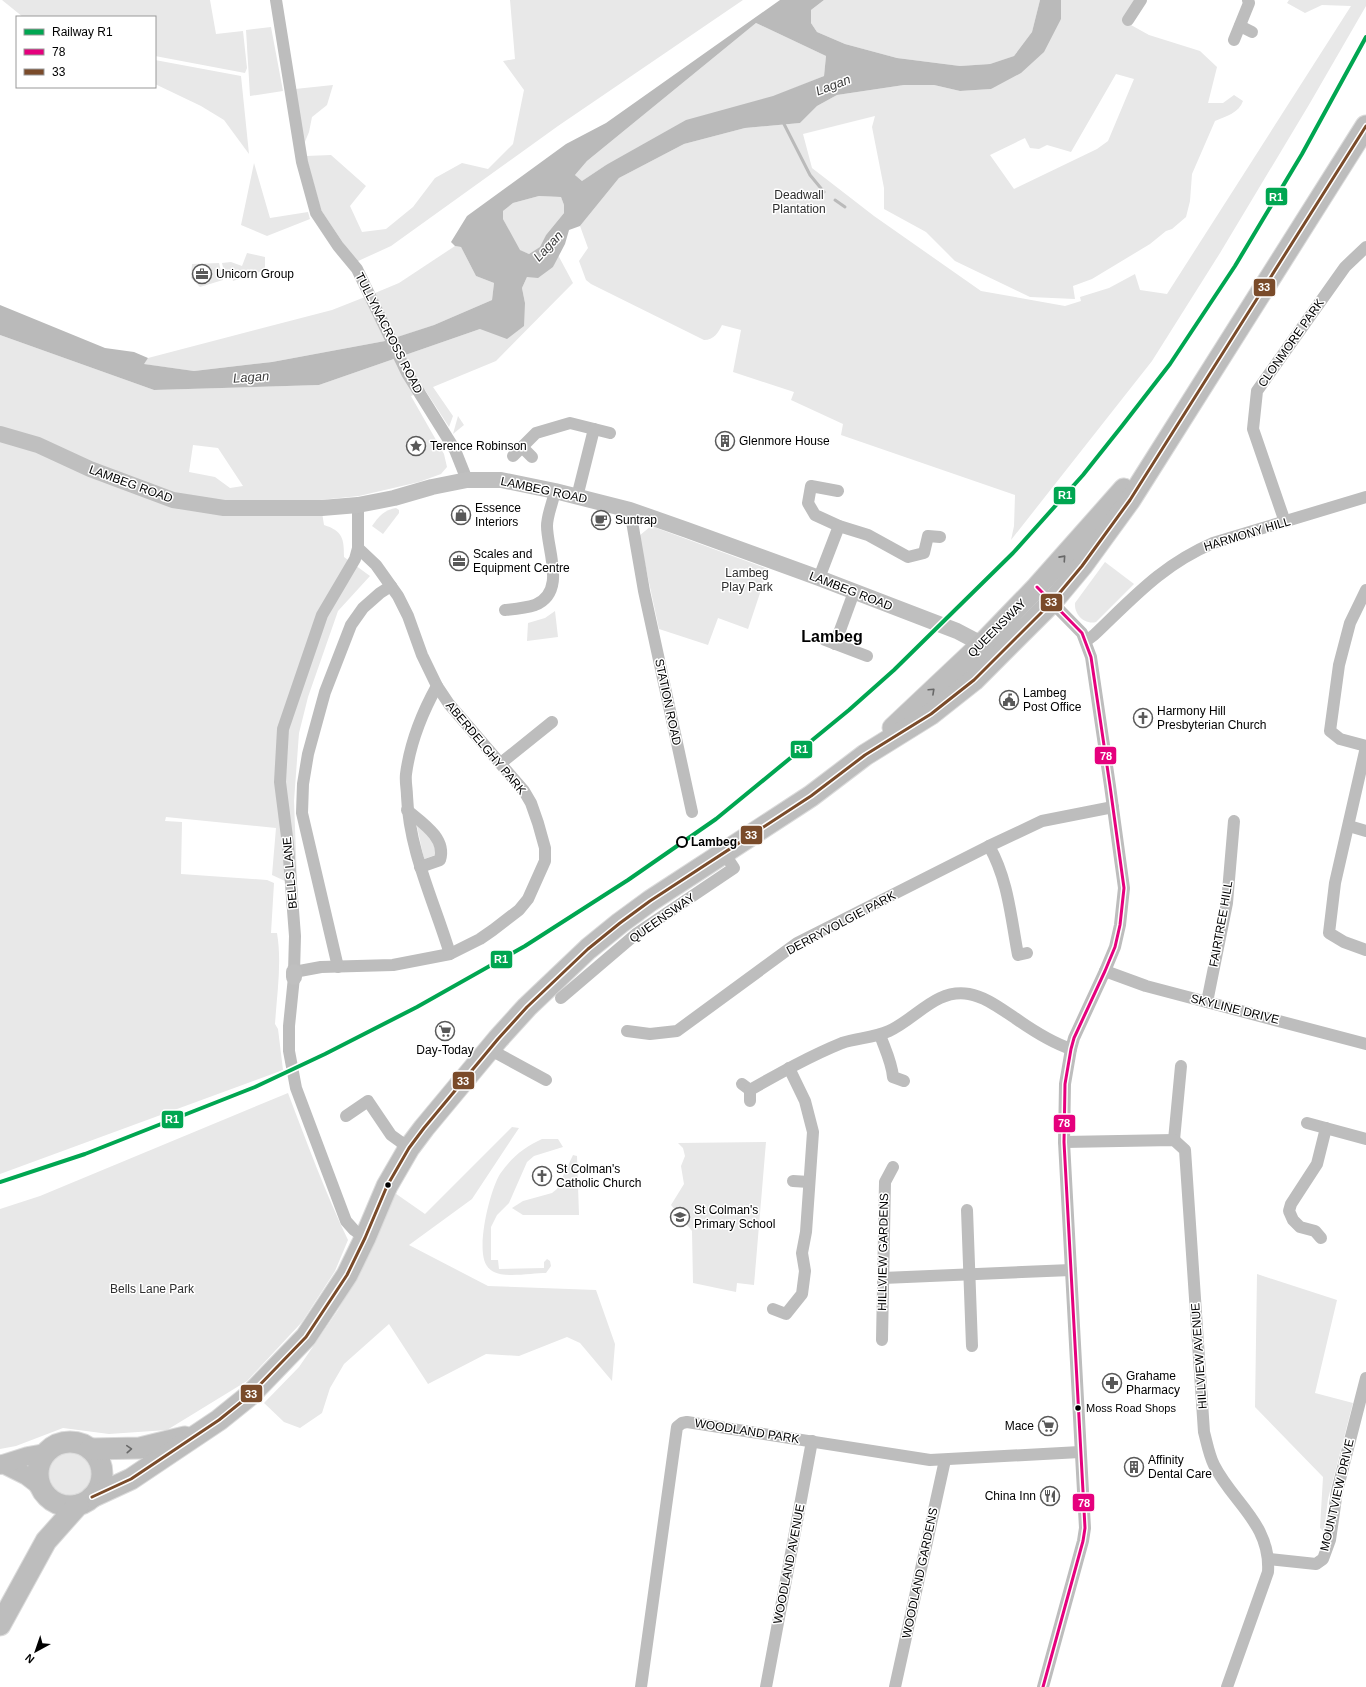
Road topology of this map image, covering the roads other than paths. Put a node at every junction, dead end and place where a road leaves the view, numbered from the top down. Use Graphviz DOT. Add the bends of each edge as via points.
graph roads {
  1 [pos="276,0"];
  2 [pos="1140,0"];
  3 [pos="1248,0"];
  4 [pos="1128,20"];
  5 [pos="1240,26"];
  6 [pos="1252,32"];
  7 [pos="1234,40"];
  8 [pos="1366,126"];
  9 [pos="1366,247"];
  10 [pos="1180,419"];
  11 [pos="594,429"];
  12 [pos="610,433"];
  13 [pos="0,434"];
  14 [pos="522,447"];
  15 [pos="513,456"];
  16 [pos="532,457"];
  17 [pos="467,480"];
  18 [pos="555,491"];
  19 [pos="838,491"];
  20 [pos="1366,496"];
  21 [pos="577,497"];
  22 [pos="358,505"];
  23 [pos="630,510"];
  24 [pos="1285,522"];
  25 [pos="838,526"];
  26 [pos="940,538"];
  27 [pos="358,548"];
  28 [pos="819,578"];
  29 [pos="391,586"];
  30 [pos="1037,588"];
  31 [pos="1366,590"];
  32 [pos="854,592"];
  33 [pos="1052,602"];
  34 [pos="505,610"];
  35 [pos="1086,641"];
  36 [pos="982,646"];
  37 [pos="1008,646"];
  38 [pos="867,656"];
  39 [pos="985,670"];
  40 [pos="437,686"];
  41 [pos="552,722"];
  42 [pos="1366,747"];
  43 [pos="865,755"];
  44 [pos="501,763"];
  45 [pos="1113,807"];
  46 [pos="407,810"];
  47 [pos="692,812"];
  48 [pos="1234,821"];
  49 [pos="1349,826"];
  50 [pos="1366,831"];
  51 [pos="989,846"];
  52 [pos="420,868"];
  53 [pos="1366,950"];
  54 [pos="1027,953"];
  55 [pos="450,954"];
  56 [pos="338,967"];
  57 [pos="1106,971"];
  58 [pos="294,975"];
  59 [pos="572,976"];
  60 [pos="561,998"];
  61 [pos="1207,1002"];
  62 [pos="633,1029"];
  63 [pos="880,1035"];
  64 [pos="1366,1044"];
  65 [pos="489,1049"];
  66 [pos="1071,1049"];
  67 [pos="1181,1066"];
  68 [pos="789,1068"];
  69 [pos="546,1080"];
  70 [pos="904,1081"];
  71 [pos="747,1092"];
  72 [pos="346,1116"];
  73 [pos="1307,1123"];
  74 [pos="1326,1128"];
  75 [pos="1366,1139"];
  76 [pos="1174,1140"];
  77 [pos="1064,1142"];
  78 [pos="409,1148"];
  79 [pos="893,1167"];
  80 [pos="792,1181"];
  81 [pos="810,1182"];
  82 [pos="967,1210"];
  83 [pos="365,1238"];
  84 [pos="1321,1238"];
  85 [pos="1071,1270"];
  86 [pos="969,1275"];
  87 [pos="883,1278"];
  88 [pos="773,1309"];
  89 [pos="882,1340"];
  90 [pos="972,1346"];
  91 [pos="1366,1378"];
  92 [pos="195,1435"];
  93 [pos="812,1441"];
  94 [pos="90,1449"];
  95 [pos="1080,1452"];
  96 [pos="45,1453"];
  97 [pos="945,1460"];
  98 [pos="1,1465"];
  99 [pos="43,1491"];
  100 [pos="85,1501"];
  101 [pos="46,1541"];
  102 [pos="1269,1559"];
  103 [pos="0,1626"];
  104 [pos="641,1687"];
  105 [pos="766,1687"];
  106 [pos="895,1687"];
  107 [pos="1043,1687"];
  108 [pos="1227,1687"];
  1 -- 17 [label="street, TULLYNACROSS ROAD" via="302,162 316,213 359,273 407,373 455,450"];
  2 -- 4 [label="street"];
  3 -- 5 [label="street"];
  5 -- 6 [label="street"];
  5 -- 7 [label="street"];
  8 -- 10 [label="highway, QUEENSWAY"];
  9 -- 24 [label="street, CLONMORE PARK" via="1345,267 1257,391 1253,429"];
  30 -- 10 [label="highway, QUEENSWAY, one-way"];
  10 -- 33 [label="highway, QUEENSWAY" via="1117,519"];
  11 -- 12 [label="street"];
  11 -- 14 [label="street" via="570,423 536,433"];
  11 -- 21 [label="street"];
  13 -- 22 [label="main road, LAMBEG ROAD" via="38,445 90,469 173,500 224,508 322,508"];
  14 -- 15 [label="street"];
  14 -- 16 [label="street"];
  17 -- 18 [label="main road, LAMBEG ROAD" via="501,480"];
  17 -- 22 [label="main road, LAMBEG ROAD"];
  18 -- 21 [label="main road, LAMBEG ROAD"];
  18 -- 34 [label="street" via="547,526 554,573 549,593 535,605"];
  19 -- 25 [label="street" via="811,486 808,503 815,515"];
  20 -- 24 [label="street, HARMONY HILL"];
  21 -- 23 [label="main road, LAMBEG ROAD"];
  22 -- 27 [label="street, BELLS LANE"];
  23 -- 28 [label="main road, LAMBEG ROAD"];
  23 -- 47 [label="street, STATION ROAD" via="644,591"];
  24 -- 35 [label="street, HARMONY HILL" via="1213,543 1175,562"];
  25 -- 26 [label="street" via="868,535 908,557 924,553 928,536"];
  25 -- 28 [label="street"];
  27 -- 29 [label="street, ABERDELGHY PARK" via="376,565"];
  27 -- 58 [label="street, BELLS LANE" via="322,615 283,729 280,782 295,936"];
  28 -- 32 [label="main road, LAMBEG ROAD"];
  29 -- 40 [label="street, ABERDELGHY PARK" via="408,616 422,656"];
  29 -- 56 [label="street" via="363,608 351,625 325,692 308,754 303,784 302,813"];
  30 -- 33 [label="street"];
  30 -- 36 [label="highway, QUEENSWAY"];
  31 -- 42 [label="street" via="1350,622 1339,665 1330,731 1340,739"];
  32 -- 36 [label="main road, LAMBEG ROAD" via="957,631"];
  32 -- 38 [label="street" via="830,642"];
  33 -- 35 [label="street" via="1073,623"];
  33 -- 37 [label="highway, QUEENSWAY"];
  35 -- 45 [label="street" via="1091,657"];
  36 -- 37 [label="main road" via="992,649"];
  36 -- 39 [label="main road"];
  43 -- 36 [label="highway, QUEENSWAY, one-way"];
  37 -- 39 [label="highway, QUEENSWAY"];
  39 -- 43 [label="highway, QUEENSWAY" via="931,714"];
  40 -- 44 [label="street, ABERDELGHY PARK" via="449,704"];
  40 -- 46 [label="street" via="426,706 406,775"];
  41 -- 44 [label="street"];
  42 -- 49 [label="street"];
  43 -- 59 [label="highway, QUEENSWAY" via="810,796 620,922 588,949"];
  44 -- 55 [label="street, ABERDELGHY PARK" via="524,791 531,804 545,848 545,861 528,899 519,910 480,939"];
  45 -- 51 [label="street, DERRYVOLGIE PARK" via="1042,822"];
  45 -- 57 [label="street" via="1124,888 1120,925"];
  46 -- 52 [label="street"];
  46 -- 52 [label="street" via="433,833 442,848 440,860"];
  48 -- 61 [label="street, FAIRTREE HILL" via="1227,903"];
  49 -- 50 [label="street"];
  49 -- 53 [label="street" via="1335,883 1329,933"];
  51 -- 54 [label="street" via="1003,875 1018,955"];
  51 -- 62 [label="street, DERRYVOLGIE PARK" via="797,944 677,1031 650,1034"];
  52 -- 55 [label="street"];
  55 -- 56 [label="street, ABERDELGHY PARK" via="393,965"];
  56 -- 58 [label="street, ABERDELGHY PARK" via="321,967"];
  57 -- 61 [label="street, SKYLINE DRIVE" via="1146,986"];
  57 -- 66 [label="street" via="1079,1026"];
  58 -- 83 [label="street, BELLS LANE" via="289,1051 296,1088 346,1221"];
  59 -- 60 [label="street, QUEENSWAY"];
  59 -- 65 [label="highway, QUEENSWAY" via="527,1007"];
  61 -- 64 [label="street, SKYLINE DRIVE"];
  63 -- 66 [label="street" via="891,1031 938,998 950,994 969,994 993,1004 1054,1043"];
  63 -- 68 [label="street" via="844,1042"];
  63 -- 70 [label="street" via="892,1066 893,1077"];
  65 -- 69 [label="street"];
  65 -- 78 [label="highway, QUEENSWAY"];
  66 -- 77 [label="street" via="1065,1084"];
  67 -- 76 [label="street"];
  68 -- 71 [label="street"];
  68 -- 81 [label="street" via="805,1101 813,1132"];
  72 -- 78 [label="street" via="368,1101 391,1135"];
  73 -- 74 [label="street"];
  74 -- 75 [label="street"];
  74 -- 84 [label="street" via="1317,1164 1289,1211 1300,1227 1315,1230"];
  76 -- 77 [label="street"];
  76 -- 102 [label="street, HILLVIEW AVENUE" via="1185,1150 1204,1432 1214,1464 1260,1529"];
  77 -- 85 [label="street"];
  78 -- 83 [label="highway, QUEENSWAY" via="387,1186"];
  79 -- 87 [label="street, HILLVIEW GARDENS" via="885,1182"];
  80 -- 81 [label="street"];
  81 -- 88 [label="street" via="802,1252 805,1270 802,1294 786,1314"];
  82 -- 86 [label="street"];
  83 -- 92 [label="highway, QUEENSWAY" via="347,1275 306,1337 250,1395"];
  85 -- 86 [label="street"];
  85 -- 95 [label="street"];
  86 -- 87 [label="street"];
  86 -- 90 [label="street"];
  87 -- 89 [label="street, HILLVIEW GARDENS"];
  91 -- 102 [label="street, MOUNTVIEW DRIVE" via="1337,1491 1330,1540 1323,1559 1316,1564"];
  94 -- 92 [label="highway, QUEENSWAY, one-way" via="140,1448"];
  92 -- 100 [label="highway, QUEENSWAY" via="131,1479"];
  93 -- 97 [label="street, WOODLAND PARK" via="930,1460"];
  93 -- 104 [label="street, WOODLAND PARK" via="687,1422 677,1427"];
  93 -- 105 [label="street, WOODLAND AVENUE"];
  94 -- 96 [label="highway" via="72,1442 57,1444"];
  94 -- 100 [label="highway" via="101,1467 100,1483"];
  95 -- 97 [label="street, WOODLAND PARK"];
  95 -- 107 [label="street" via="1085,1528 1083,1541"];
  96 -- 98 [label="main road"];
  96 -- 99 [label="highway" via="38,1468"];
  97 -- 106 [label="street, WOODLAND GARDENS"];
  98 -- 99 [label="main road" via="27,1476"];
  99 -- 100 [label="highway" via="61,1505"];
  99 -- 101 [label="highway"];
  100 -- 101 [label="highway"];
  101 -- 103 [label="highway"];
  102 -- 108 [label="street" via="1268,1572"];
}
